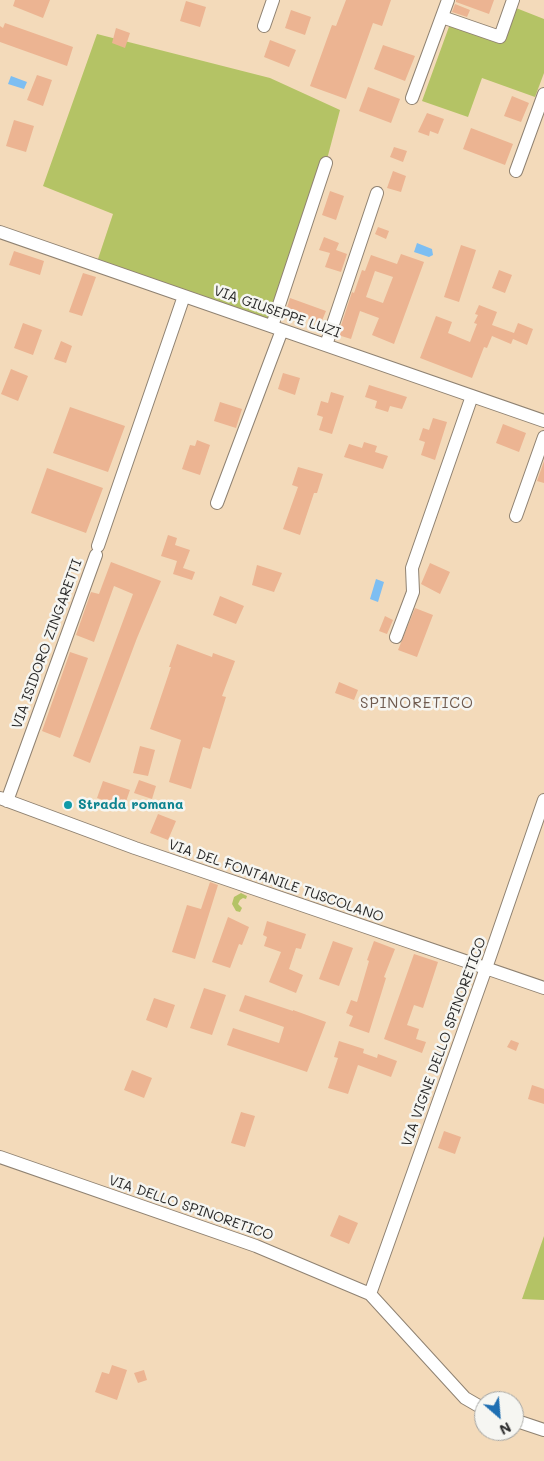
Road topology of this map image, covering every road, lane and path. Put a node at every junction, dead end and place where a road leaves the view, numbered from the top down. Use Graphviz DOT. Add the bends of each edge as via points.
graph roads {
  1 [pos="274,0"];
  2 [pos="448,0"];
  3 [pos="513,0"];
  4 [pos="442,17"];
  5 [pos="264,26"];
  6 [pos="544,94"];
  7 [pos="412,98"];
  8 [pos="326,163"];
  9 [pos="516,171"];
  10 [pos="377,193"];
  11 [pos="0,232"];
  12 [pos="184,296"];
  13 [pos="277,328"];
  14 [pos="326,345"];
  15 [pos="472,396"];
  16 [pos="544,421"];
  17 [pos="544,437"];
  18 [pos="217,503"];
  19 [pos="516,516"];
  20 [pos="396,637"];
  21 [pos="3,800"];
  22 [pos="544,800"];
  23 [pos="486,968"];
  24 [pos="544,988"];
  25 [pos="0,1157"];
  26 [pos="370,1294"];
  27 [pos="474,1403"];
  28 [pos="524,1423"];
  29 [pos="544,1430"];
  1 -- 5 [label="street"];
  2 -- 4 [label="street"];
  3 -- 4 [label="street" via="500,37"];
  4 -- 7 [label="street"];
  6 -- 9 [label="street"];
  8 -- 13 [label="street"];
  10 -- 14 [label="street"];
  11 -- 12 [label="street, VIA GIUSEPPE LUZI"];
  12 -- 13 [label="street, VIA GIUSEPPE LUZI"];
  12 -- 21 [label="street, VIA ISIDORO ZINGARETTI" via="97,550"];
  13 -- 14 [label="street, VIA GIUSEPPE LUZI"];
  13 -- 18 [label="street"];
  14 -- 15 [label="street, VIA GIUSEPPE LUZI"];
  15 -- 16 [label="street, VIA GIUSEPPE LUZI"];
  15 -- 20 [label="street" via="412,568 412,592"];
  17 -- 19 [label="street"];
  21 -- 23 [label="street, VIA DEL FONTANILE TUSCOLANO"];
  22 -- 23 [label="street, VIA VIGNE DELLO SPINORETICO"];
  23 -- 24 [label="street, VIA DEL FONTANILE TUSCOLANO"];
  23 -- 26 [label="street, VIA VIGNE DELLO SPINORETICO"];
  25 -- 26 [label="street, VIA DELLO SPINORETICO" via="256,1246"];
  26 -- 27 [label="street" via="465,1398"];
  28 -- 29 [label="street"];
}
